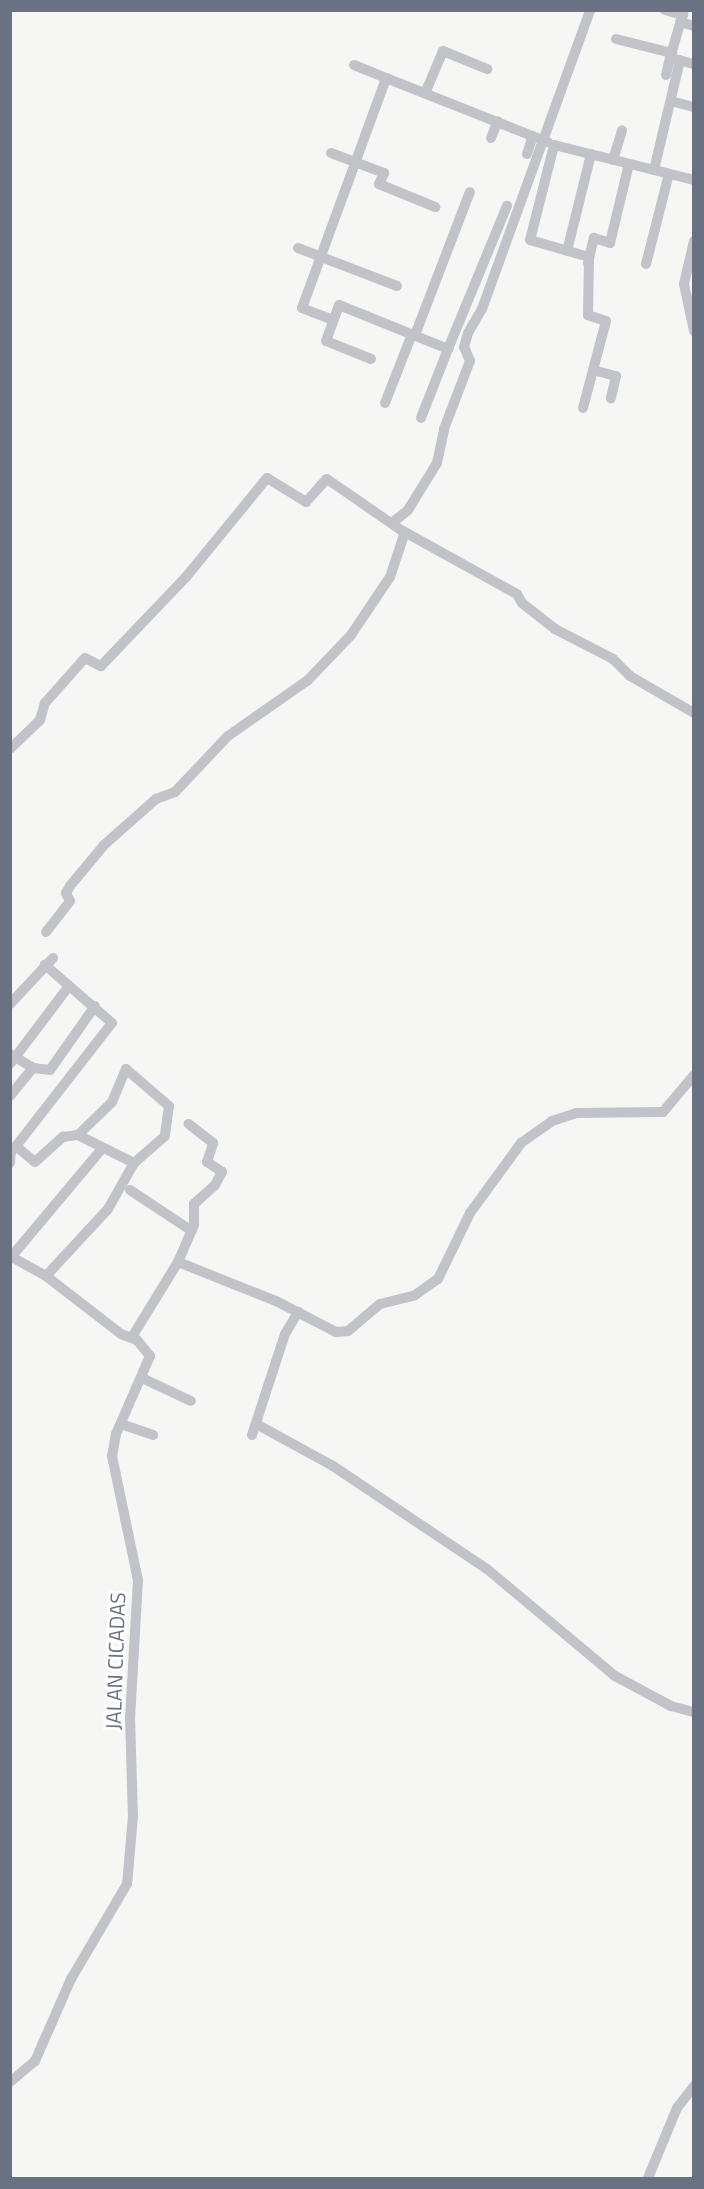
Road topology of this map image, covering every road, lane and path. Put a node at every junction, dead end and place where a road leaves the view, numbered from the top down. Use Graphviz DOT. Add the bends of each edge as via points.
graph roads {
  1 [pos="590,10"];
  2 [pos="665,10"];
  3 [pos="682,16"];
  4 [pos="693,26"];
  5 [pos="616,39"];
  6 [pos="674,57"];
  7 [pos="693,64"];
  8 [pos="354,65"];
  9 [pos="487,69"];
  10 [pos="666,75"];
  11 [pos="386,78"];
  12 [pos="563,89"];
  13 [pos="426,91"];
  14 [pos="671,101"];
  15 [pos="693,107"];
  16 [pos="498,121"];
  17 [pos="622,130"];
  18 [pos="491,138"];
  19 [pos="544,141"];
  20 [pos="331,153"];
  21 [pos="527,154"];
  22 [pos="591,154"];
  23 [pos="614,160"];
  24 [pos="356,162"];
  25 [pos="629,164"];
  26 [pos="654,170"];
  27 [pos="669,174"];
  28 [pos="693,178"];
  29 [pos="470,192"];
  30 [pos="507,206"];
  31 [pos="435,207"];
  32 [pos="693,241"];
  33 [pos="298,248"];
  34 [pos="567,251"];
  35 [pos="321,257"];
  36 [pos="589,257"];
  37 [pos="646,264"];
  38 [pos="397,286"];
  39 [pos="333,320"];
  40 [pos="693,331"];
  41 [pos="414,335"];
  42 [pos="448,349"];
  43 [pos="371,359"];
  44 [pos="593,370"];
  45 [pos="611,398"];
  46 [pos="385,403"];
  47 [pos="583,408"];
  48 [pos="421,418"];
  49 [pos="392,523"];
  50 [pos="405,532"];
  51 [pos="693,713"];
  52 [pos="10,749"];
  53 [pos="46,932"];
  54 [pos="69,986"];
  55 [pos="10,1004"];
  56 [pos="95,1006"];
  57 [pos="13,1058"];
  58 [pos="33,1068"];
  59 [pos="693,1075"];
  60 [pos="10,1096"];
  61 [pos="189,1124"];
  62 [pos="78,1135"];
  63 [pos="13,1148"];
  64 [pos="101,1150"];
  65 [pos="10,1163"];
  66 [pos="134,1163"];
  67 [pos="130,1190"];
  68 [pos="192,1231"];
  69 [pos="11,1256"];
  70 [pos="178,1262"];
  71 [pos="46,1276"];
  72 [pos="298,1312"];
  73 [pos="132,1337"];
  74 [pos="142,1378"];
  75 [pos="191,1401"];
  76 [pos="121,1424"];
  77 [pos="256,1424"];
  78 [pos="153,1435"];
  79 [pos="252,1435"];
  80 [pos="693,1712"];
  81 [pos="10,2082"];
  82 [pos="693,2086"];
  83 [pos="648,2178"];
  1 -- 19 [label="street"];
  2 -- 3 [label="street"];
  3 -- 4 [label="street"];
  3 -- 6 [label="street"];
  5 -- 6 [label="street"];
  6 -- 7 [label="street"];
  6 -- 10 [label="street"];
  6 -- 14 [label="street"];
  8 -- 11 [label="street"];
  9 -- 13 [label="street" via="443,51"];
  11 -- 13 [label="street"];
  11 -- 24 [label="street"];
  12 -- 19 [label="street"];
  13 -- 16 [label="street"];
  14 -- 15 [label="street"];
  14 -- 26 [label="street"];
  16 -- 18 [label="street"];
  16 -- 19 [label="street"];
  17 -- 23 [label="street"];
  19 -- 21 [label="street"];
  19 -- 22 [label="street"];
  19 -- 34 [label="street" via="530,240"];
  19 -- 49 [label="street" via="482,309 465,343 471,361 444,429 437,462 408,510"];
  20 -- 24 [label="street"];
  22 -- 23 [label="street"];
  22 -- 34 [label="street"];
  23 -- 25 [label="street"];
  24 -- 31 [label="street" via="384,173 379,184"];
  24 -- 35 [label="street"];
  25 -- 26 [label="street"];
  25 -- 36 [label="street" via="610,243 594,238"];
  26 -- 27 [label="street"];
  27 -- 28 [label="street"];
  27 -- 37 [label="street"];
  29 -- 41 [label="street"];
  30 -- 42 [label="street"];
  32 -- 40 [label="street" via="684,284"];
  33 -- 35 [label="street"];
  34 -- 36 [label="street"];
  35 -- 38 [label="street"];
  35 -- 39 [label="street" via="302,308"];
  36 -- 44 [label="street" via="580,297 588,299 588,315 606,321"];
  39 -- 41 [label="street" via="339,305"];
  39 -- 43 [label="street" via="326,341"];
  41 -- 42 [label="street"];
  41 -- 46 [label="street"];
  42 -- 48 [label="street"];
  44 -- 45 [label="street" via="616,376"];
  44 -- 47 [label="street"];
  49 -- 50 [label="street"];
  49 -- 52 [label="street" via="327,479 306,502 266,478 186,577 101,666 85,658 45,703 40,720"];
  50 -- 51 [label="street" via="424,538 517,594 522,603 555,628 613,659 630,676"];
  50 -- 53 [label="street" via="390,577 351,635 308,680 228,736 175,792 156,799 104,845 70,886 66,893 70,901"];
  54 -- 55 [label="street" via="49,961"];
  54 -- 56 [label="street"];
  54 -- 57 [label="street"];
  56 -- 58 [label="street" via="50,1070"];
  56 -- 63 [label="street" via="112,1020 110,1027"];
  57 -- 58 [label="street"];
  58 -- 60 [label="street"];
  59 -- 72 [label="street" via="663,1113 576,1113 552,1121 521,1143 470,1213 452,1254 427,1288 380,1304 344,1333"];
  61 -- 68 [label="street" via="213,1143 207,1162 222,1172 195,1204"];
  62 -- 63 [label="street" via="63,1137 35,1162"];
  62 -- 64 [label="street"];
  62 -- 66 [label="street" via="112,1102 128,1070 167,1102 169,1112 165,1136"];
  63 -- 65 [label="street"];
  64 -- 66 [label="street"];
  64 -- 69 [label="street"];
  66 -- 71 [label="street" via="108,1209"];
  67 -- 68 [label="street"];
  68 -- 70 [label="street"];
  69 -- 71 [label="street, JALAN CICADAS"];
  70 -- 72 [label="street"];
  70 -- 73 [label="street"];
  71 -- 73 [label="street, JALAN CICADAS" via="105,1323"];
  72 -- 77 [label="street" via="285,1334"];
  73 -- 74 [label="street, JALAN CICADAS" via="150,1356"];
  74 -- 75 [label="street"];
  74 -- 76 [label="street, JALAN CICADAS"];
  76 -- 78 [label="street"];
  76 -- 81 [label="street, JALAN CICADAS" via="112,1456 138,1580 127,1884 71,1979 35,2061"];
  77 -- 79 [label="street"];
  77 -- 80 [label="street" via="389,1502 498,1577 615,1676 667,1704"];
  82 -- 83 [label="street" via="677,2108"];
}
